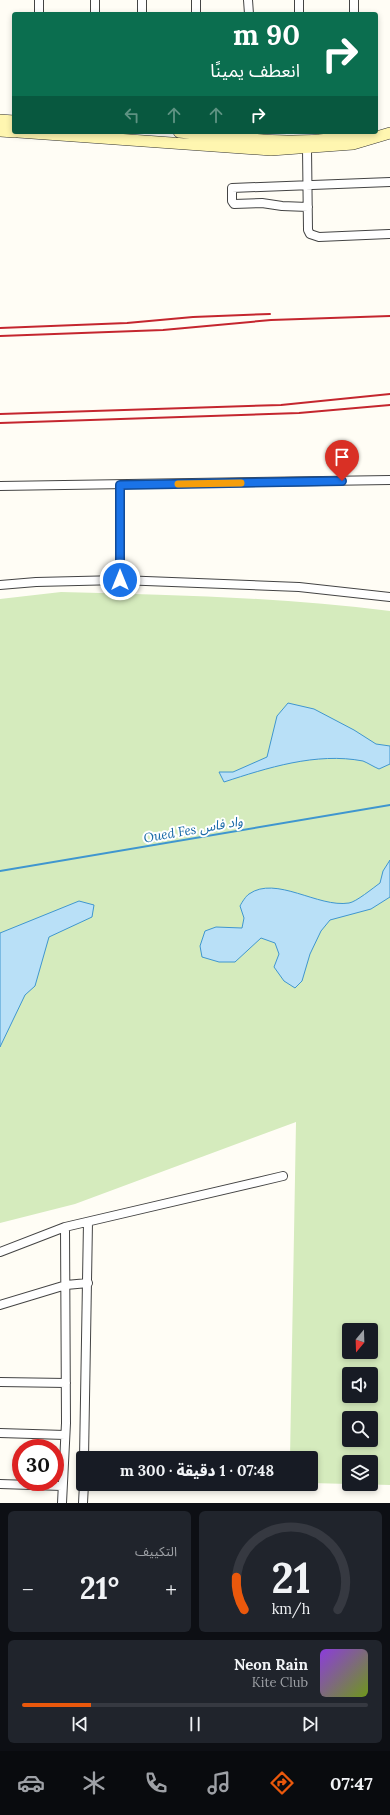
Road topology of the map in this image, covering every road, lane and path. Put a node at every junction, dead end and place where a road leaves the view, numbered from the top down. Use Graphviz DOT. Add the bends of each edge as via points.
graph roads {
  1 [pos="39,0"];
  2 [pos="95,0"];
  3 [pos="142,0"];
  4 [pos="196,0"];
  5 [pos="248,0"];
  6 [pos="299,0"];
  7 [pos="354,0"];
  8 [pos="39,12"];
  9 [pos="95,12"];
  10 [pos="142,12"];
  11 [pos="196,12"];
  12 [pos="249,12"];
  13 [pos="299,12"];
  14 [pos="354,12"];
  15 [pos="0,120"];
  16 [pos="12,121"];
  17 [pos="390,124"];
  18 [pos="378,129"];
  19 [pos="0,131"];
  20 [pos="12,132"];
  21 [pos="390,133"];
  22 [pos="46,134"];
  23 [pos="226,134"];
  24 [pos="354,134"];
  25 [pos="253,135"];
  26 [pos="303,141"];
  27 [pos="390,182"];
  28 [pos="308,184"];
  29 [pos="308,207"];
  30 [pos="389,234"];
  31 [pos="390,480"];
  32 [pos="120,485"];
  33 [pos="0,486"];
  34 [pos="120,580"];
  35 [pos="0,585"];
  36 [pos="390,597"];
  37 [pos="283,1176"];
  38 [pos="88,1222"];
  39 [pos="65,1227"];
  40 [pos="0,1252"];
  41 [pos="88,1283"];
  42 [pos="66,1285"];
  43 [pos="0,1305"];
  44 [pos="0,1382"];
  45 [pos="66,1383"];
  46 [pos="0,1433"];
  47 [pos="65,1435"];
  48 [pos="84,1451"];
  49 [pos="64,1452"];
  50 [pos="0,1484"];
  51 [pos="12,1484"];
  52 [pos="62,1491"];
  53 [pos="84,1491"];
  54 [pos="62,1503"];
  55 [pos="83,1503"];
  1 -- 8 [label="street"];
  2 -- 9 [label="street"];
  3 -- 10 [label="street"];
  4 -- 11 [label="street"];
  5 -- 12 [label="street"];
  6 -- 13 [label="street"];
  7 -- 14 [label="street"];
  15 -- 16 [label="street"];
  17 -- 18 [label="street"];
  19 -- 20 [label="street"];
  21 -- 26 [label="street" via="353,144"];
  22 -- 26 [label="street" via="271,150"];
  23 -- 25 [label="street"];
  24 -- 26 [label="street"];
  25 -- 26 [label="street"];
  26 -- 28 [label="street"];
  27 -- 28 [label="street"];
  28 -- 29 [label="street"];
  28 -- 29 [label="street" via="234,187 231,190 234,204 262,202"];
  29 -- 30 [label="street" via="308,230 312,236"];
  31 -- 32 [label="street"];
  32 -- 33 [label="street"];
  32 -- 34 [label="street"];
  34 -- 35 [label="street"];
  34 -- 36 [label="street" via="299,587"];
  37 -- 38 [label="street"];
  38 -- 39 [label="street"];
  38 -- 41 [label="street"];
  39 -- 40 [label="street"];
  39 -- 42 [label="street"];
  41 -- 42 [label="street"];
  41 -- 48 [label="street"];
  42 -- 43 [label="street"];
  42 -- 45 [label="street"];
  44 -- 45 [label="street"];
  45 -- 47 [label="street"];
  46 -- 47 [label="street"];
  47 -- 49 [label="street"];
  50 -- 51 [label="street"];
  52 -- 54 [label="street"];
  53 -- 55 [label="street"];
}
